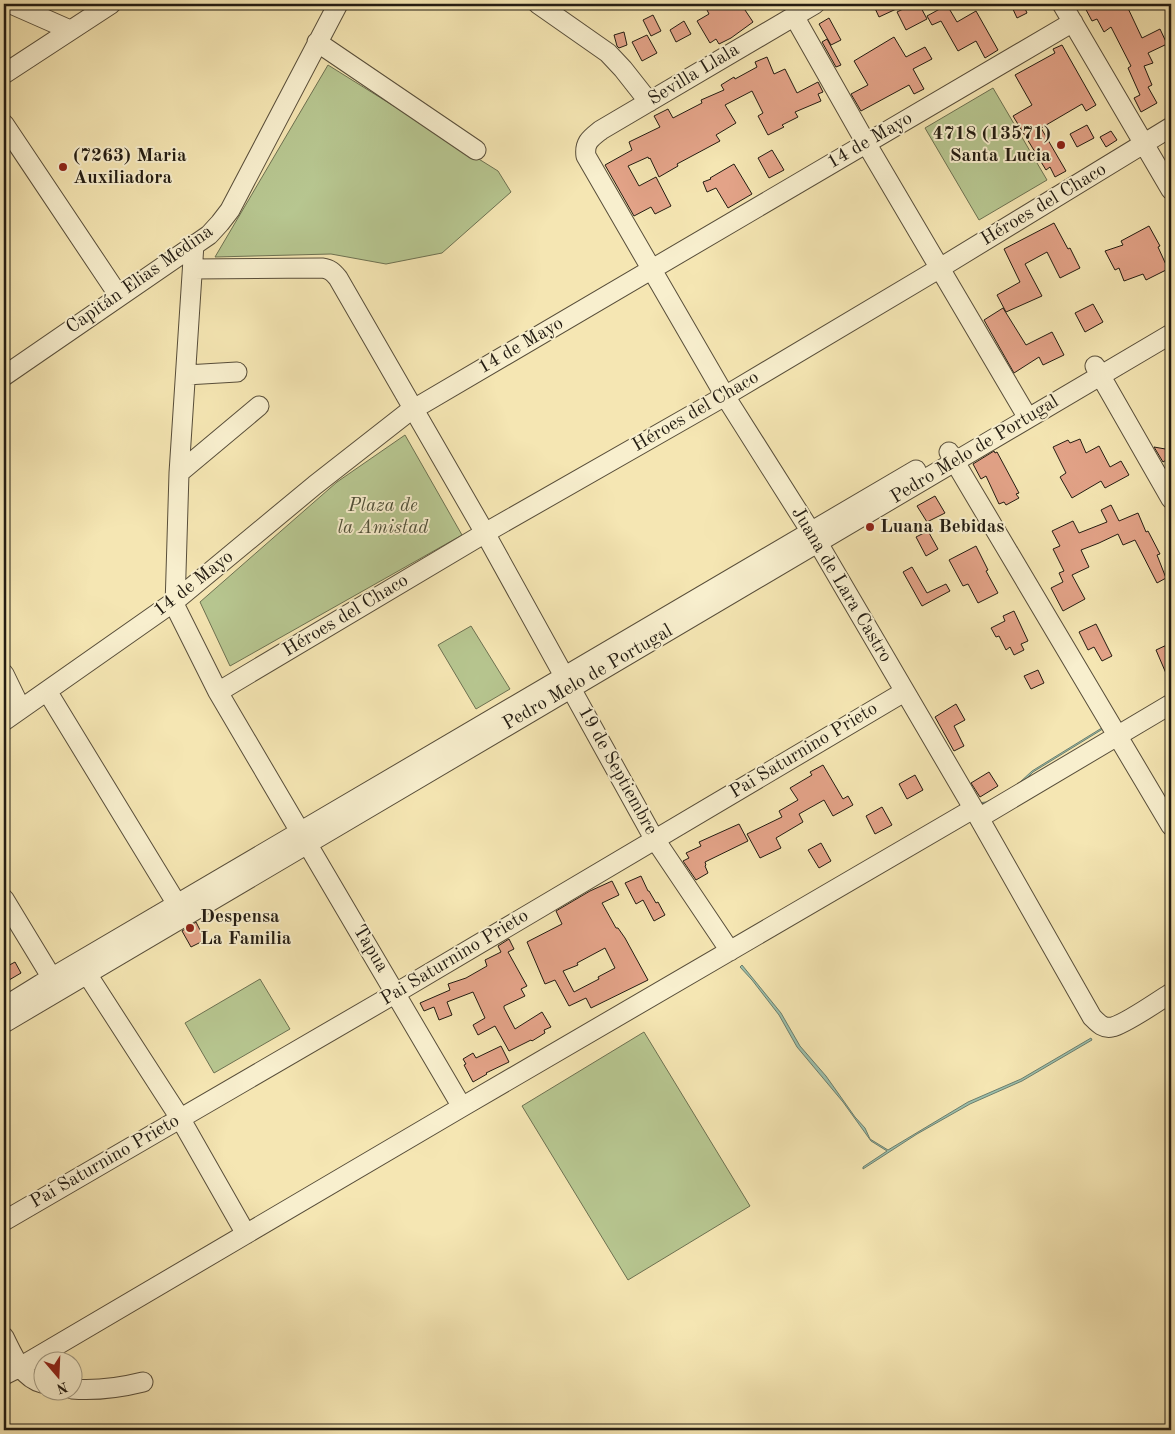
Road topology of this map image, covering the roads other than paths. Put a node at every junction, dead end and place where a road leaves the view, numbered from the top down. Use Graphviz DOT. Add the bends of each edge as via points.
graph roads {
  1 [pos="11,4"];
  2 [pos="110,4"];
  3 [pos="338,4"];
  4 [pos="538,4"];
  5 [pos="814,4"];
  6 [pos="1062,4"];
  7 [pos="794,16"];
  8 [pos="1073,22"];
  9 [pos="70,30"];
  10 [pos="317,42"];
  11 [pos="4,74"];
  12 [pos="649,102"];
  13 [pos="4,124"];
  14 [pos="1171,127"];
  15 [pos="866,143"];
  16 [pos="1144,144"];
  17 [pos="476,150"];
  18 [pos="586,156"];
  19 [pos="1171,190"];
  20 [pos="194,244"];
  21 [pos="940,268"];
  22 [pos="193,269"];
  23 [pos="652,269"];
  24 [pos="120,296"];
  25 [pos="1171,320"];
  26 [pos="1171,334"];
  27 [pos="1097,370"];
  28 [pos="237,372"];
  29 [pos="186,375"];
  30 [pos="4,376"];
  31 [pos="726,396"];
  32 [pos="259,406"];
  33 [pos="413,409"];
  34 [pos="1025,413"];
  35 [pos="952,456"];
  36 [pos="179,473"];
  37 [pos="1171,499"];
  38 [pos="485,533"];
  39 [pos="814,537"];
  40 [pos="175,601"];
  41 [pos="4,674"];
  42 [pos="568,683"];
  43 [pos="47,691"];
  44 [pos="218,692"];
  45 [pos="904,692"];
  46 [pos="1171,704"];
  47 [pos="20,710"];
  48 [pos="4,721"];
  49 [pos="1118,735"];
  50 [pos="976,813"];
  51 [pos="1171,826"];
  52 [pos="303,838"];
  53 [pos="655,839"];
  54 [pos="4,899"];
  55 [pos="180,910"];
  56 [pos="730,951"];
  57 [pos="87,974"];
  58 [pos="55,984"];
  59 [pos="1171,992"];
  60 [pos="396,993"];
  61 [pos="4,1007"];
  62 [pos="4,1022"];
  63 [pos="462,1107"];
  64 [pos="180,1118"];
  65 [pos="4,1221"];
  66 [pos="246,1234"];
  67 [pos="4,1337"];
  68 [pos="12,1371"];
  69 [pos="32,1378"];
  70 [pos="143,1382"];
  71 [pos="82,1389"];
  1 -- 9 [label="street"];
  2 -- 9 [label="street"];
  3 -- 10 [label="street, Capitán Elias Medina"];
  4 -- 12 [label="street" via="608,53"];
  5 -- 7 [label="street, Sevilla Llala"];
  6 -- 8 [label="street"];
  7 -- 12 [label="street, Sevilla Llala"];
  7 -- 15 [label="street"];
  8 -- 15 [label="street, 14 de Mayo"];
  8 -- 16 [label="street"];
  9 -- 11 [label="street"];
  10 -- 17 [label="street"];
  10 -- 20 [label="street, Capitán Elias Medina" via="230,210 209,234"];
  12 -- 18 [label="street, Sevilla Llala" via="601,130 585,148"];
  13 -- 24 [label="street"];
  14 -- 16 [label="street, Héroes del Chaco"];
  15 -- 21 [label="street"];
  15 -- 23 [label="street, 14 de Mayo"];
  16 -- 19 [label="street"];
  16 -- 21 [label="street, Héroes del Chaco"];
  18 -- 23 [label="street, Juana de Lara Castro"];
  20 -- 22 [label="street"];
  20 -- 24 [label="street, Capitán Elias Medina"];
  21 -- 31 [label="street, Héroes del Chaco"];
  21 -- 34 [label="street"];
  22 -- 29 [label="street"];
  22 -- 33 [label="street, 19 de Septiembre" via="322,268 334,272"];
  23 -- 31 [label="street, Juana de Lara Castro"];
  23 -- 33 [label="street, 14 de Mayo"];
  24 -- 30 [label="street, Capitán Elias Medina"];
  25 -- 27 [label="street, Pedro Melo de Portugal"];
  26 -- 27 [label="street, Pedro Melo de Portugal"];
  27 -- 34 [label="street, Pedro Melo de Portugal"];
  27 -- 37 [label="street"];
  28 -- 29 [label="street"];
  29 -- 36 [label="street"];
  31 -- 38 [label="street, Héroes del Chaco"];
  31 -- 39 [label="street, Juana de Lara Castro"];
  32 -- 36 [label="street"];
  33 -- 38 [label="street, 19 de Septiembre"];
  33 -- 40 [label="street, 14 de Mayo" via="314,485"];
  34 -- 35 [label="street, Pedro Melo de Portugal"];
  35 -- 39 [label="street, Pedro Melo de Portugal"];
  35 -- 49 [label="street"];
  36 -- 40 [label="street"];
  38 -- 42 [label="street, 19 de Septiembre"];
  38 -- 44 [label="street, Héroes del Chaco"];
  39 -- 42 [label="street, Pedro Melo de Portugal"];
  39 -- 45 [label="street, Juana de Lara Castro"];
  40 -- 43 [label="street, 14 de Mayo"];
  40 -- 44 [label="street, Tapua"];
  41 -- 47 [label="street"];
  42 -- 52 [label="street, Pedro Melo de Portugal"];
  42 -- 53 [label="street, 19 de Septiembre"];
  43 -- 47 [label="street, 14 de Mayo"];
  43 -- 55 [label="street"];
  44 -- 52 [label="street, Tapua"];
  45 -- 50 [label="street, Juana de Lara Castro"];
  45 -- 53 [label="street, Pai Saturnino Prieto"];
  46 -- 49 [label="street"];
  47 -- 48 [label="street, 14 de Mayo"];
  49 -- 50 [label="street"];
  49 -- 51 [label="street"];
  50 -- 56 [label="street"];
  50 -- 59 [label="street, Juana de Lara Castro" via="1092,1017 1101,1026 1113,1027 1124,1022"];
  52 -- 55 [label="street, Pedro Melo de Portugal"];
  52 -- 60 [label="street, Tapua"];
  53 -- 56 [label="street, 19 de Septiembre"];
  53 -- 60 [label="street, Pai Saturnino Prieto"];
  54 -- 58 [label="street"];
  55 -- 57 [label="street, Pedro Melo de Portugal"];
  55 -- 58 [label="street, Pedro Melo de Portugal"];
  56 -- 63 [label="street"];
  57 -- 58 [label="street, Pedro Melo de Portugal"];
  57 -- 64 [label="street"];
  58 -- 61 [label="street, Pedro Melo de Portugal"];
  58 -- 62 [label="street, Pedro Melo de Portugal"];
  60 -- 63 [label="street, Tapua"];
  60 -- 64 [label="street, Pai Saturnino Prieto"];
  63 -- 66 [label="street"];
  64 -- 65 [label="street, Pai Saturnino Prieto"];
  64 -- 66 [label="street"];
  66 -- 68 [label="street"];
  67 -- 68 [label="street"];
  68 -- 69 [label="street"];
  70 -- 71 [label="street" via="120,1388"];
}
